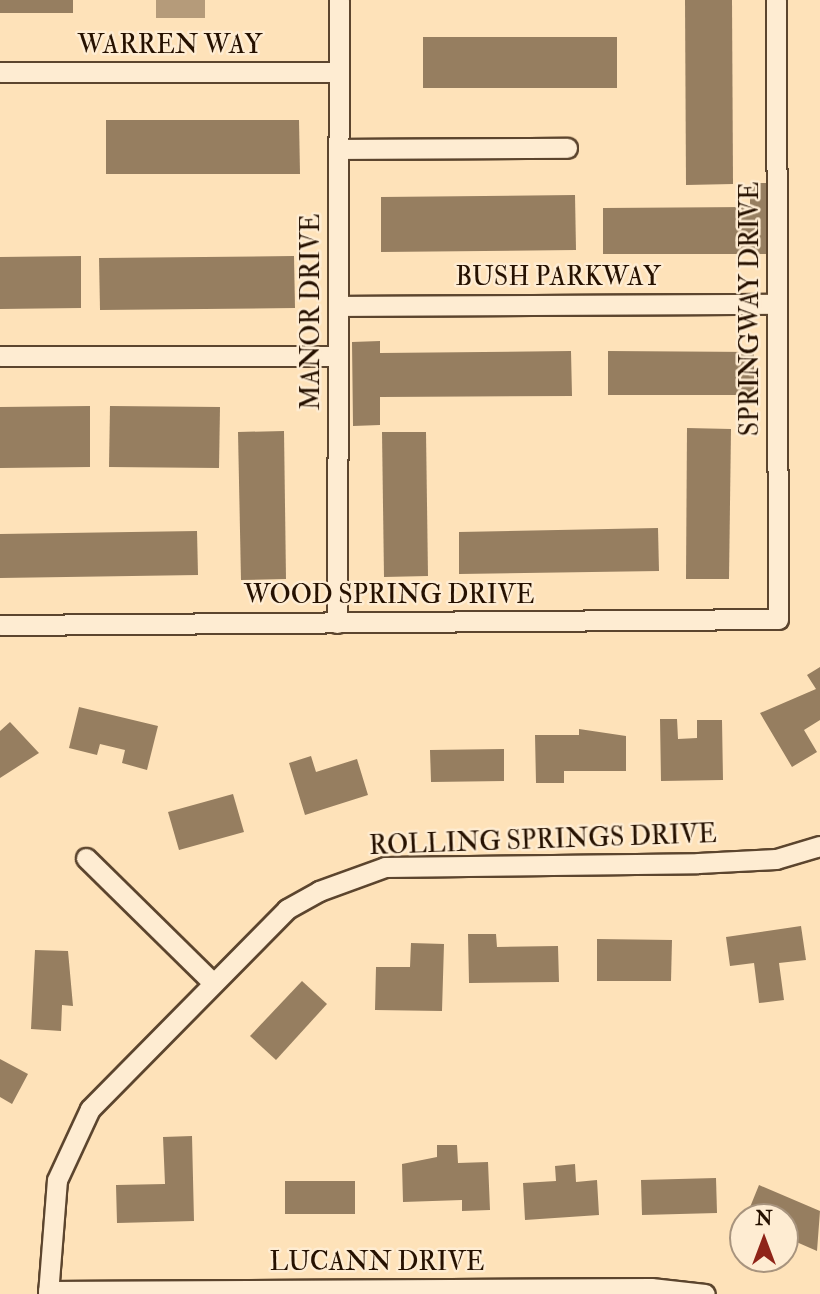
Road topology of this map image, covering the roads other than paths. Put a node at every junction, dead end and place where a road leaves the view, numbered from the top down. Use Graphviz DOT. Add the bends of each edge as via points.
graph roads {
  1 [pos="340,0"];
  2 [pos="776,0"];
  3 [pos="0,72"];
  4 [pos="339,72"];
  5 [pos="567,148"];
  6 [pos="339,149"];
  7 [pos="778,304"];
  8 [pos="338,306"];
  9 [pos="0,356"];
  10 [pos="338,356"];
  11 [pos="778,619"];
  12 [pos="337,623"];
  13 [pos="0,625"];
  14 [pos="820,846"];
  15 [pos="86,858"];
  16 [pos="213,983"];
  17 [pos="48,1292"];
  18 [pos="705,1294"];
  1 -- 4 [label="street, MANOR DRIVE"];
  2 -- 7 [label="street, SPRINGWAY DRIVE"];
  3 -- 4 [label="street, WARREN WAY"];
  4 -- 6 [label="street, MANOR DRIVE"];
  5 -- 6 [label="street"];
  6 -- 8 [label="street, MANOR DRIVE"];
  7 -- 8 [label="street, BUSH PARKWAY"];
  7 -- 11 [label="street, SPRINGWAY DRIVE"];
  8 -- 10 [label="street, MANOR DRIVE"];
  9 -- 10 [label="street"];
  10 -- 12 [label="street, MANOR DRIVE"];
  11 -- 12 [label="street, WOOD SPRING DRIVE"];
  12 -- 13 [label="street, WOOD SPRING DRIVE"];
  14 -- 16 [label="street, ROLLING SPRINGS DRIVE" via="776,859 398,866 354,873 287,909"];
  15 -- 16 [label="street"];
  16 -- 17 [label="street, ROLLING SPRINGS DRIVE" via="90,1109 72,1141 49,1228"];
  17 -- 18 [label="street, LUCANN DRIVE" via="651,1288"];
}
